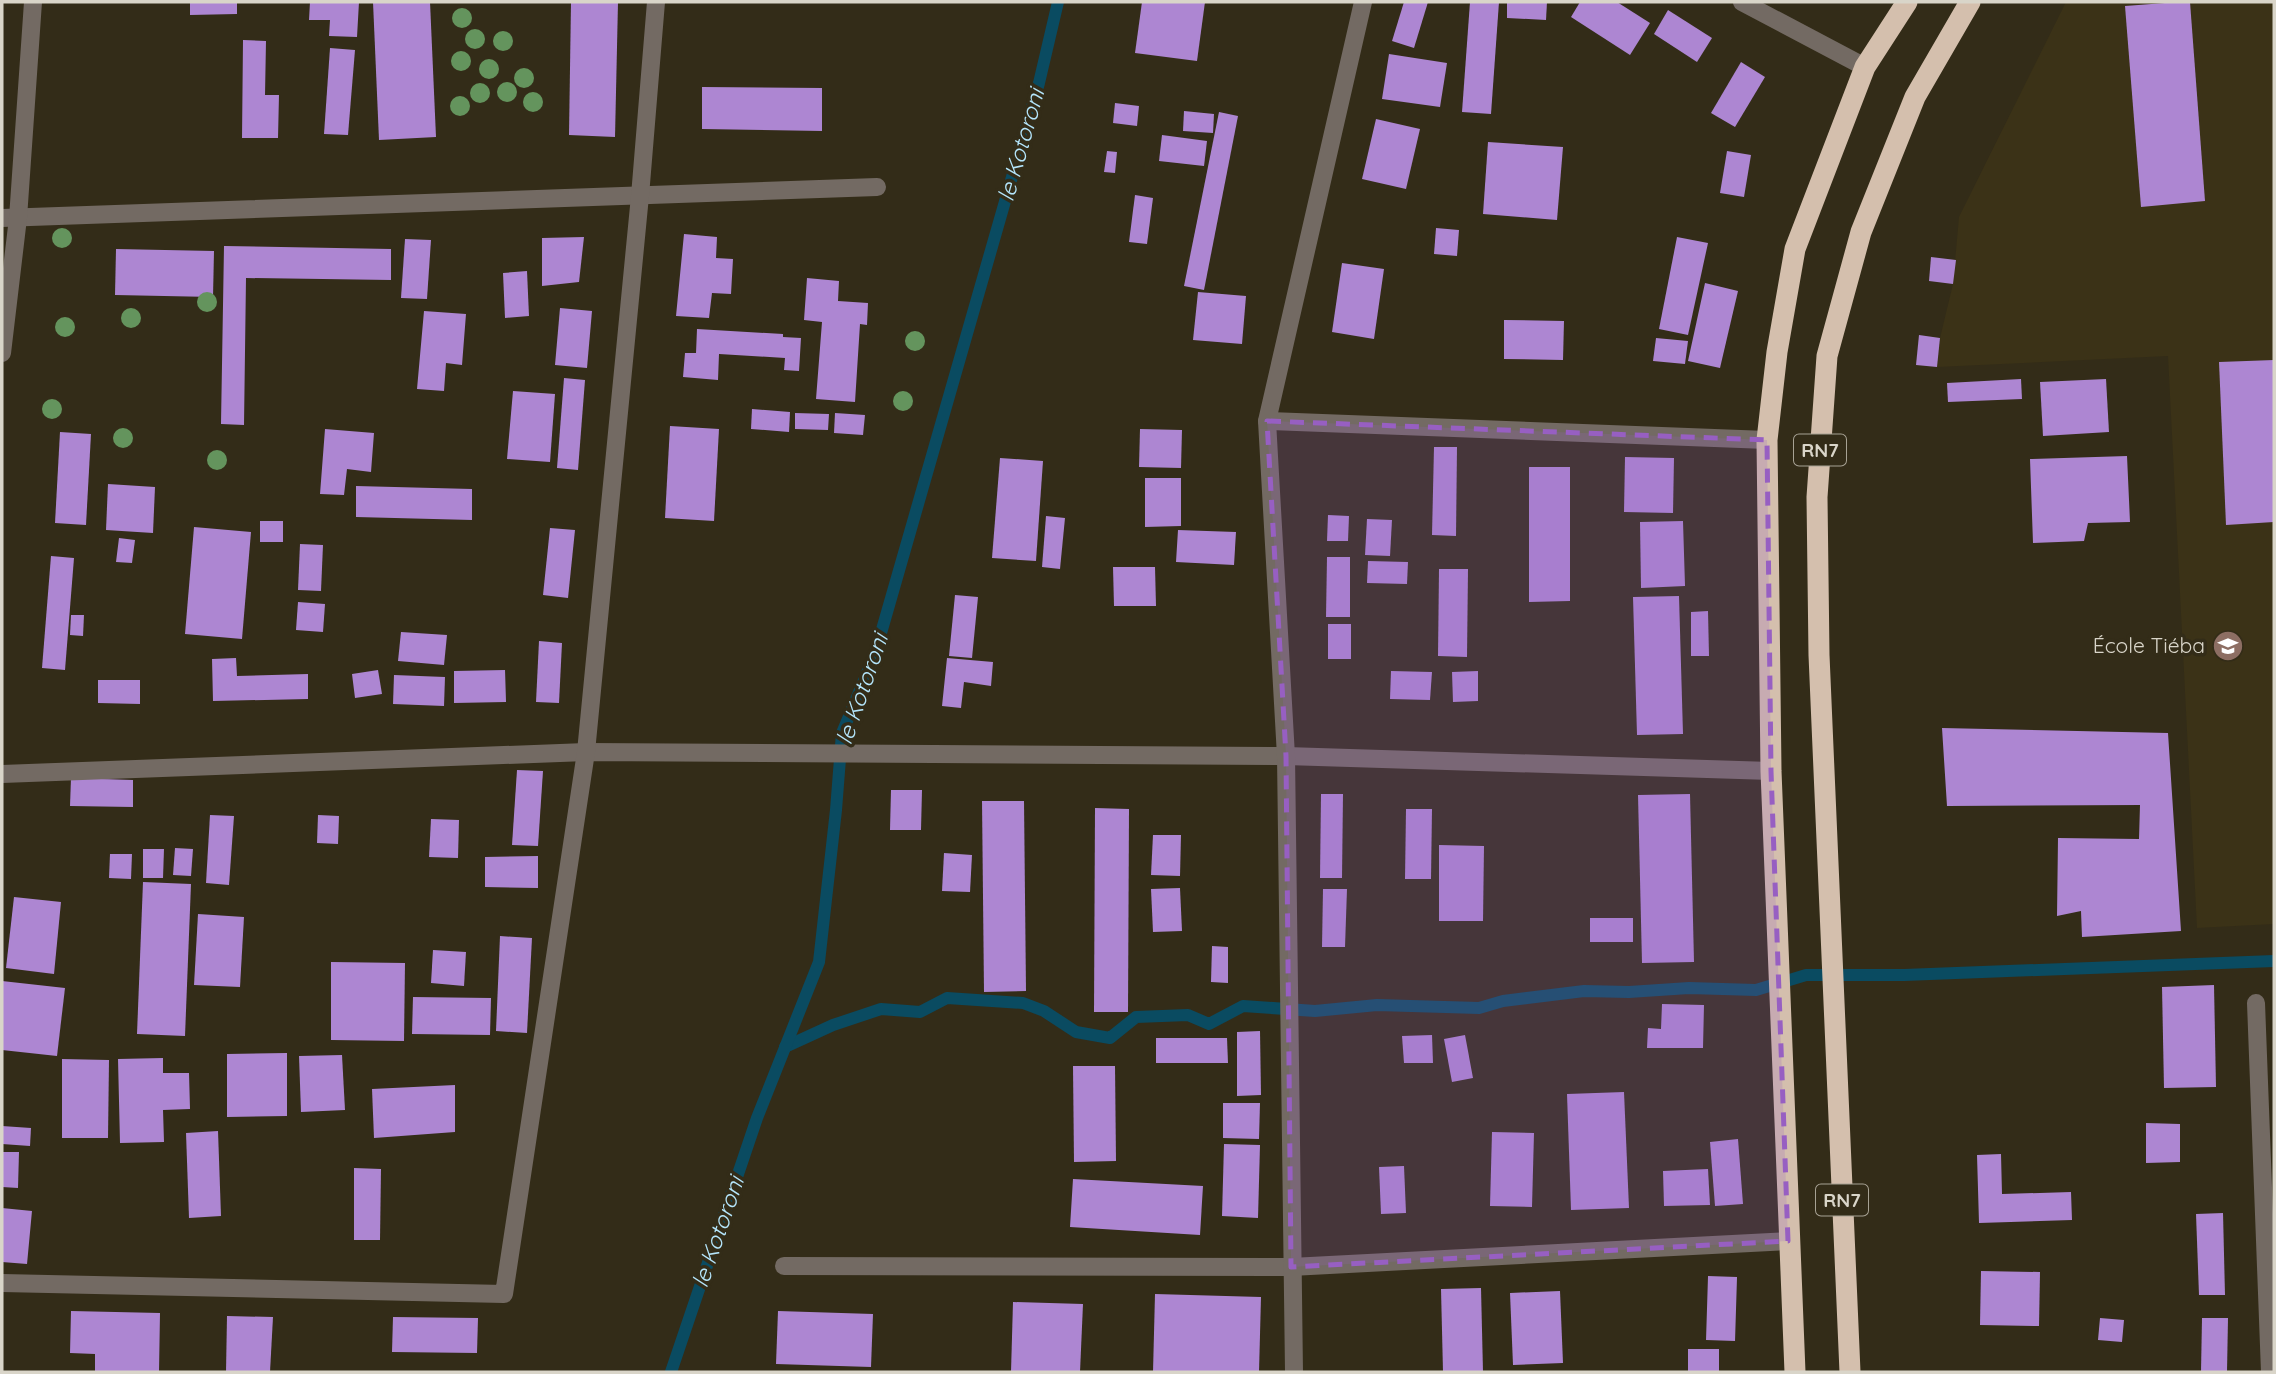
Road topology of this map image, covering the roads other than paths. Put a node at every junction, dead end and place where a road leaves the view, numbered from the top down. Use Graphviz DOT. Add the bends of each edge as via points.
graph roads {
  1 [pos="33,2"];
  2 [pos="656,2"];
  3 [pos="1363,2"];
  4 [pos="1742,2"];
  5 [pos="1907,2"];
  6 [pos="1970,2"];
  7 [pos="1866,67"];
  8 [pos="877,187"];
  9 [pos="640,196"];
  10 [pos="10,218"];
  11 [pos="2,353"];
  12 [pos="1267,421"];
  13 [pos="1767,440"];
  14 [pos="586,752"];
  15 [pos="1286,756"];
  16 [pos="1771,771"];
  17 [pos="2,774"];
  18 [pos="2256,1003"];
  19 [pos="1788,1241"];
  20 [pos="784,1266"];
  21 [pos="1291,1267"];
  22 [pos="2,1283"];
  23 [pos="1294,1372"];
  24 [pos="1795,1372"];
  25 [pos="1850,1372"];
  26 [pos="2270,1372"];
  1 -- 10 [label="street"];
  2 -- 9 [label="street"];
  3 -- 12 [label="street"];
  4 -- 7 [label="street"];
  5 -- 7 [label="highway, RN7"];
  6 -- 25 [label="highway, RN7" via="1916,97 1861,232 1827,356 1817,497 1819,654"];
  7 -- 13 [label="highway, RN7" via="1795,248"];
  8 -- 9 [label="street"];
  9 -- 10 [label="street"];
  9 -- 14 [label="street"];
  10 -- 11 [label="street"];
  12 -- 13 [label="street"];
  12 -- 15 [label="street"];
  13 -- 16 [label="highway, RN7"];
  14 -- 15 [label="street"];
  14 -- 17 [label="street"];
  14 -- 22 [label="street" via="504,1294"];
  15 -- 16 [label="street"];
  15 -- 21 [label="street"];
  16 -- 19 [label="highway, RN7"];
  18 -- 26 [label="street"];
  19 -- 21 [label="street"];
  19 -- 24 [label="highway, RN7"];
  20 -- 21 [label="street"];
  21 -- 23 [label="street"];
}
